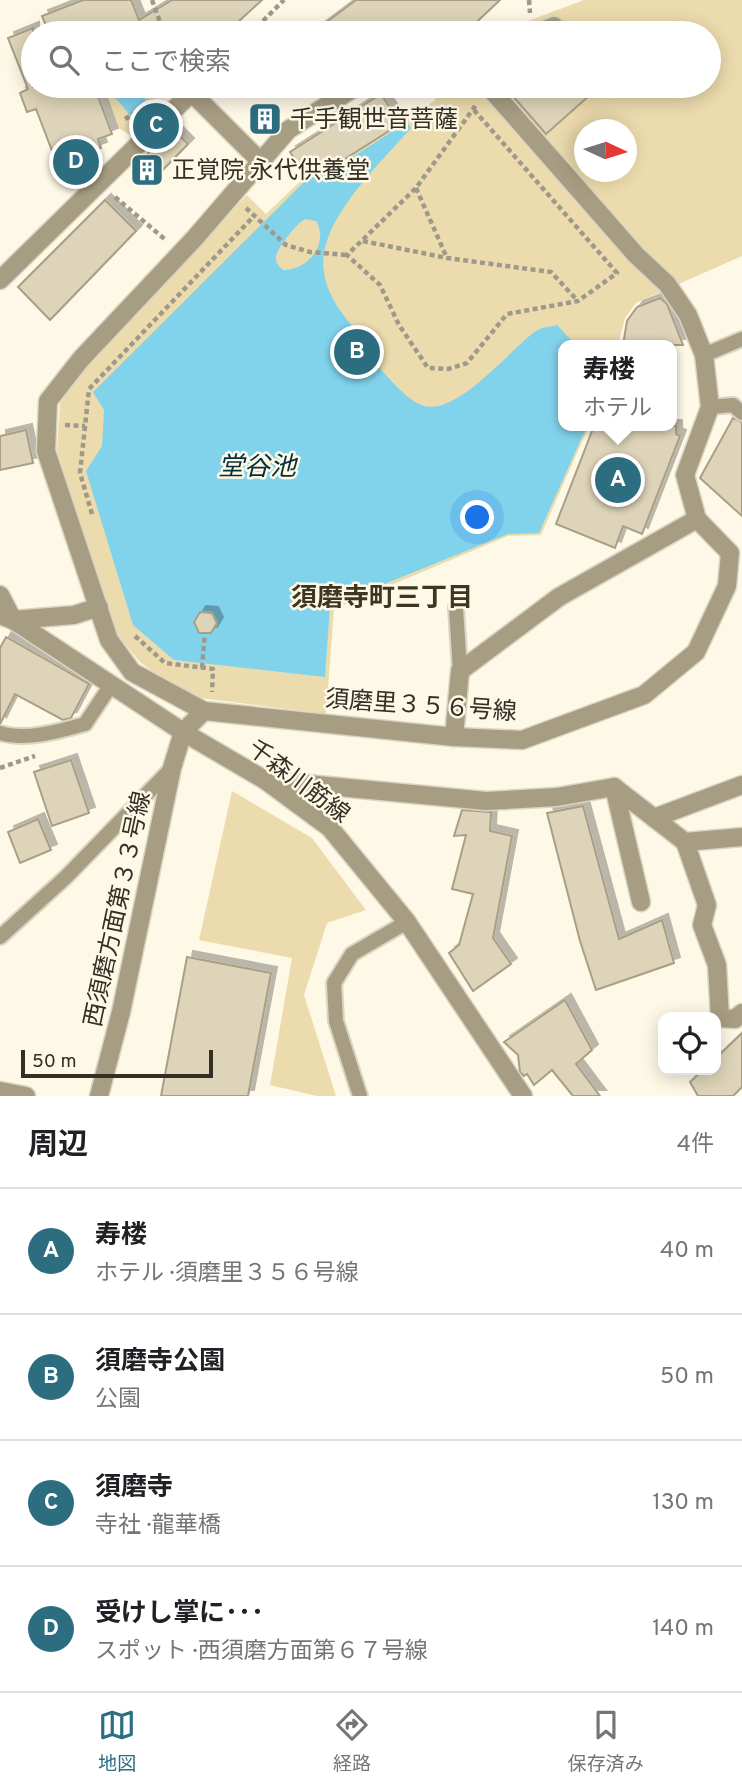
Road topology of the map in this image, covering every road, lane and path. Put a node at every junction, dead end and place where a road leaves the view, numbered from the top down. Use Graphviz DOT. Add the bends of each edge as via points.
graph roads {
  1 [pos="152,0"];
  2 [pos="284,0"];
  3 [pos="160,21"];
  4 [pos="263,21"];
  5 [pos="180,98"];
  6 [pos="197,98"];
  7 [pos="338,98"];
  8 [pos="499,98"];
  9 [pos="150,104"];
  10 [pos="125,119"];
  11 [pos="260,161"];
  12 [pos="97,183"];
  13 [pos="416,188"];
  14 [pos="254,216"];
  15 [pos="261,223"];
  16 [pos="362,241"];
  17 [pos="181,253"];
  18 [pos="347,254"];
  19 [pos="447,258"];
  20 [pos="0,280"];
  21 [pos="578,301"];
  22 [pos="742,339"];
  23 [pos="704,355"];
  24 [pos="710,407"];
  25 [pos="742,413"];
  26 [pos="77,426"];
  27 [pos="85,426"];
  28 [pos="697,519"];
  29 [pos="96,525"];
  30 [pos="0,595"];
  31 [pos="99,607"];
  32 [pos="456,608"];
  33 [pos="7,617"];
  34 [pos="126,628"];
  35 [pos="205,633"];
  36 [pos="202,668"];
  37 [pos="460,671"];
  38 [pos="111,685"];
  39 [pos="208,706"];
  40 [pos="183,732"];
  41 [pos="0,733"];
  42 [pos="454,737"];
  43 [pos="172,768"];
  44 [pos="265,780"];
  45 [pos="742,785"];
  46 [pos="614,786"];
  47 [pos="654,818"];
  48 [pos="742,837"];
  49 [pos="685,842"];
  50 [pos="640,902"];
  51 [pos="407,922"];
  52 [pos="0,937"];
  53 [pos="742,1013"];
  54 [pos="0,1091"];
  55 [pos="26,1096"];
  56 [pos="99,1096"];
  57 [pos="360,1096"];
  58 [pos="523,1096"];
  1 -- 3 [label="path"];
  2 -- 4 [label="path"];
  5 -- 12 [label="street"];
  6 -- 11 [label="street"];
  7 -- 11 [label="street" via="288,130"];
  8 -- 23 [label="street, 須磨里３５６号線" via="636,255 667,284 688,316"];
  9 -- 10 [label="path"];
  11 -- 17 [label="street"];
  12 -- 17 [label="path"];
  12 -- 20 [label="street"];
  13 -- 16 [label="path"];
  13 -- 19 [label="path"];
  13 -- 21 [label="path" via="474,110 617,273"];
  14 -- 27 [label="path" via="89,389"];
  15 -- 18 [label="path" via="286,245"];
  16 -- 18 [label="path"];
  16 -- 19 [label="path"];
  17 -- 31 [label="street" via="81,359 48,401 46,451"];
  18 -- 21 [label="path" via="380,285 398,325 428,368 448,369 467,363 507,314"];
  19 -- 21 [label="path" via="551,272"];
  22 -- 23 [label="lane"];
  23 -- 24 [label="street, 須磨里３５６号線"];
  24 -- 25 [label="lane" via="733,405"];
  24 -- 28 [label="street, 須磨里３５６号線" via="685,475"];
  26 -- 27 [label="path"];
  27 -- 29 [label="path" via="80,473"];
  28 -- 37 [label="street" via="559,597"];
  28 -- 42 [label="street, 須磨里３５６号線" via="730,553 727,586 696,652 644,695 522,740"];
  30 -- 33 [label="street"];
  31 -- 33 [label="street" via="74,615"];
  31 -- 39 [label="street" via="109,640 132,672"];
  32 -- 37 [label="lane"];
  33 -- 38 [label="street, 千森川筋線"];
  34 -- 36 [label="path" via="165,663"];
  35 -- 36 [label="path"];
  36 -- 39 [label="path" via="212,670"];
  37 -- 42 [label="street"];
  38 -- 40 [label="street, 千森川筋線"];
  38 -- 41 [label="lane" via="85,724 62,731"];
  39 -- 40 [label="street"];
  39 -- 42 [label="street, 須磨里３５６号線"];
  40 -- 43 [label="street, 西須磨方面第３３号線"];
  40 -- 44 [label="street, 千森川筋線"];
  43 -- 52 [label="lane"];
  43 -- 56 [label="street, 西須磨方面第３３号線"];
  44 -- 46 [label="street" via="486,801 557,797"];
  44 -- 51 [label="street, 千森川筋線" via="330,828"];
  45 -- 47 [label="street"];
  46 -- 47 [label="street"];
  46 -- 50 [label="street"];
  47 -- 49 [label="street"];
  48 -- 49 [label="street"];
  49 -- 53 [label="street" via="707,905 702,925 717,965 720,1018"];
  51 -- 57 [label="lane" via="352,954 334,983 336,1021"];
  51 -- 58 [label="street, 千森川筋線"];
  54 -- 55 [label="street"];
}
